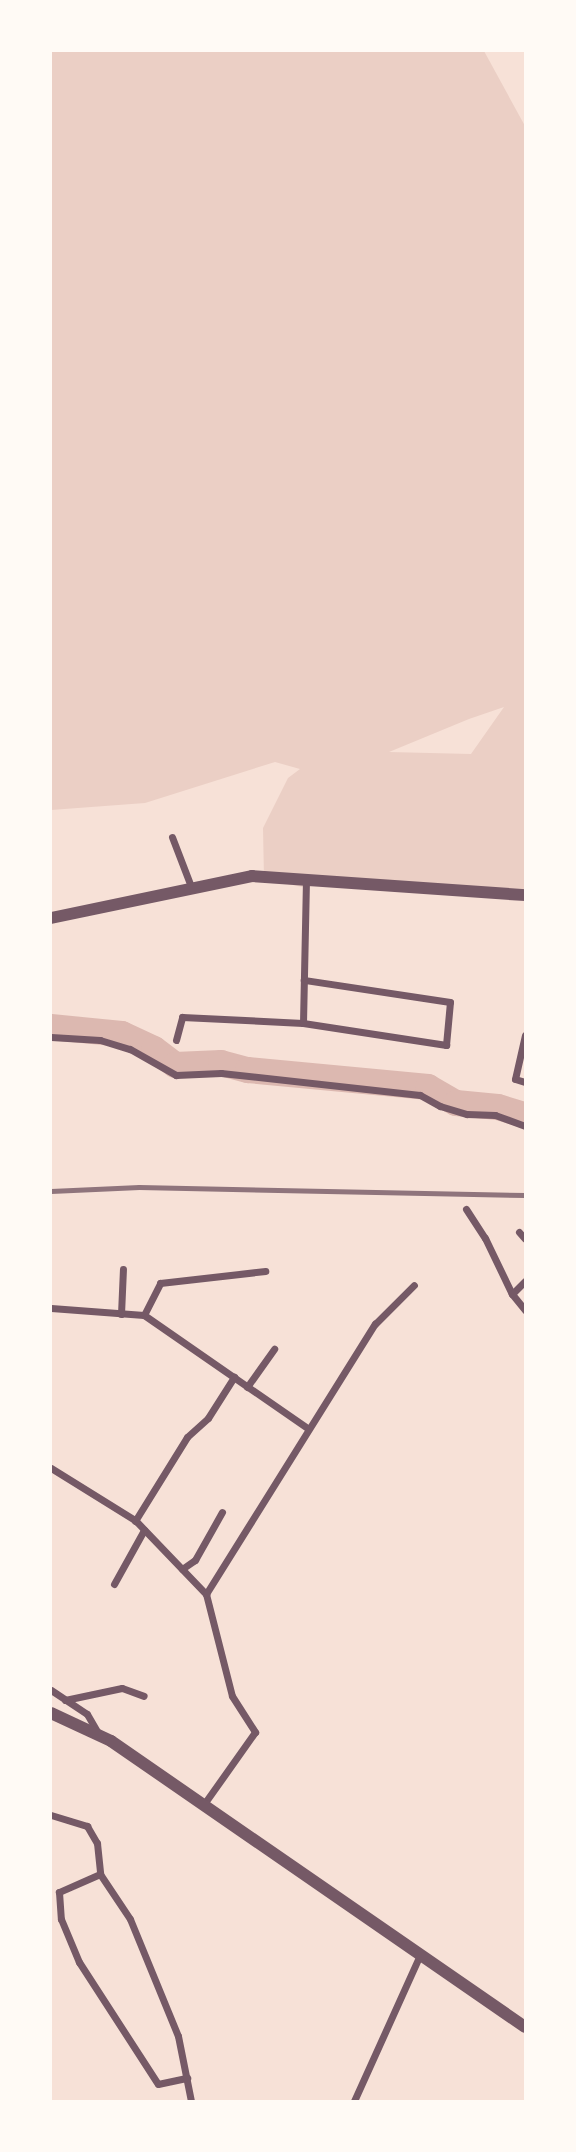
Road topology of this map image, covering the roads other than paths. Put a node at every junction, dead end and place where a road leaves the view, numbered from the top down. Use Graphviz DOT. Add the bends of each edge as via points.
graph roads {
  1 [pos="172,837"];
  2 [pos="306,880"];
  3 [pos="192,889"];
  4 [pos="525,895"];
  5 [pos="51,918"];
  6 [pos="304,979"];
  7 [pos="303,1023"];
  8 [pos="525,1035"];
  9 [pos="51,1037"];
  10 [pos="176,1040"];
  11 [pos="525,1082"];
  12 [pos="525,1126"];
  13 [pos="466,1209"];
  14 [pos="519,1232"];
  15 [pos="525,1239"];
  16 [pos="123,1269"];
  17 [pos="265,1270"];
  18 [pos="525,1281"];
  19 [pos="414,1285"];
  20 [pos="512,1294"];
  21 [pos="51,1308"];
  22 [pos="525,1310"];
  23 [pos="121,1314"];
  24 [pos="144,1315"];
  25 [pos="274,1349"];
  26 [pos="233,1377"];
  27 [pos="247,1387"];
  28 [pos="307,1428"];
  29 [pos="51,1468"];
  30 [pos="222,1511"];
  31 [pos="135,1521"];
  32 [pos="144,1530"];
  33 [pos="182,1569"];
  34 [pos="114,1584"];
  35 [pos="206,1594"];
  36 [pos="51,1690"];
  37 [pos="144,1696"];
  38 [pos="65,1700"];
  39 [pos="51,1713"];
  40 [pos="99,1735"];
  41 [pos="204,1804"];
  42 [pos="51,1815"];
  43 [pos="100,1874"];
  44 [pos="420,1955"];
  45 [pos="525,2027"];
  46 [pos="187,2078"];
  47 [pos="191,2101"];
  48 [pos="354,2101"];
  1 -- 3 [label="street"];
  2 -- 3 [label="street" via="251,876"];
  2 -- 4 [label="street"];
  2 -- 6 [label="street"];
  3 -- 5 [label="street"];
  6 -- 7 [label="street"];
  6 -- 7 [label="street" via="450,1002 446,1045"];
  7 -- 10 [label="street" via="182,1017"];
  8 -- 11 [label="street" via="515,1079"];
  9 -- 12 [label="street" via="100,1040 130,1049 176,1075 221,1073 420,1095 467,1114 495,1115"];
  13 -- 20 [label="street"];
  14 -- 15 [label="street"];
  16 -- 23 [label="street"];
  17 -- 24 [label="street" via="160,1283"];
  18 -- 20 [label="street"];
  19 -- 28 [label="street" via="375,1324"];
  20 -- 22 [label="street"];
  21 -- 23 [label="street"];
  23 -- 24 [label="street"];
  24 -- 26 [label="street"];
  25 -- 27 [label="street"];
  26 -- 27 [label="street"];
  26 -- 31 [label="street" via="208,1418 187,1437"];
  27 -- 28 [label="street"];
  28 -- 35 [label="street"];
  29 -- 31 [label="street"];
  30 -- 33 [label="street" via="195,1560"];
  31 -- 32 [label="street"];
  32 -- 33 [label="street"];
  32 -- 34 [label="street"];
  33 -- 35 [label="street"];
  35 -- 41 [label="street" via="232,1696 255,1732"];
  36 -- 38 [label="street"];
  37 -- 38 [label="street" via="122,1688"];
  38 -- 40 [label="street" via="87,1714"];
  39 -- 40 [label="street"];
  40 -- 41 [label="street"];
  41 -- 44 [label="street"];
  42 -- 43 [label="street" via="87,1826 97,1843"];
  43 -- 46 [label="street" via="130,1919 178,2036"];
  43 -- 46 [label="street" via="59,1892 61,1919 79,1962 159,2084"];
  44 -- 45 [label="street"];
  44 -- 48 [label="street"];
  46 -- 47 [label="street"];
}
